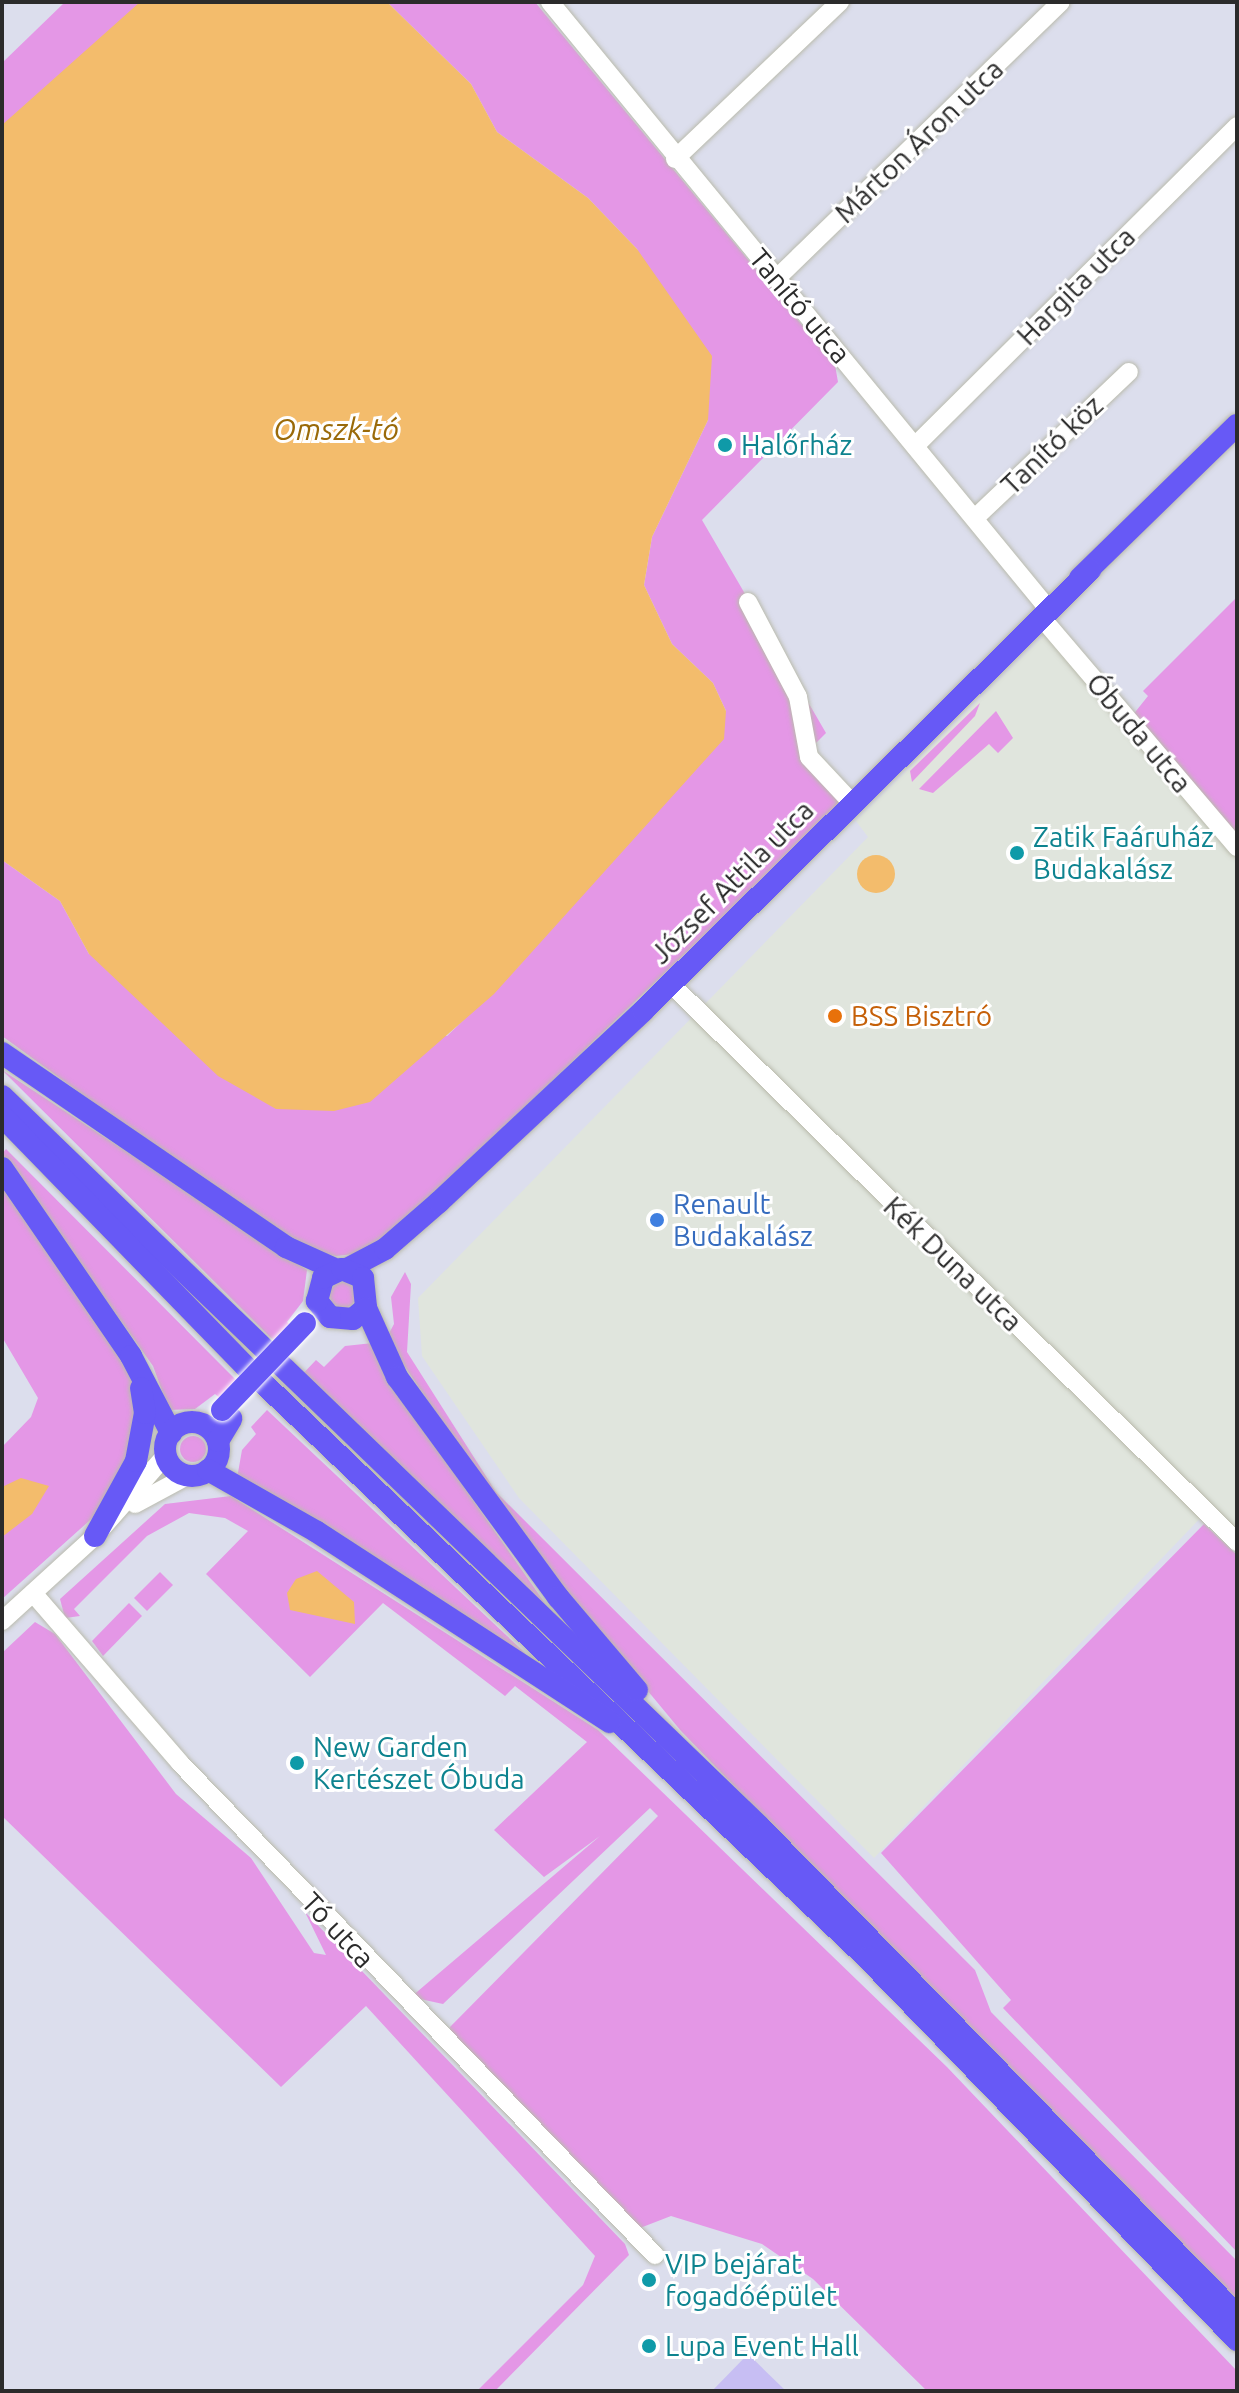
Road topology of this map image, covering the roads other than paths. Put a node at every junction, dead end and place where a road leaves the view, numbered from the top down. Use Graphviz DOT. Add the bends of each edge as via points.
graph roads {
  1 [pos="551,2"];
  2 [pos="840,2"];
  3 [pos="1061,2"];
  4 [pos="1237,126"];
  5 [pos="675,159"];
  6 [pos="776,279"];
  7 [pos="1129,372"];
  8 [pos="1237,425"];
  9 [pos="915,446"];
  10 [pos="975,518"];
  11 [pos="748,602"];
  12 [pos="1051,609"];
  13 [pos="853,804"];
  14 [pos="1237,847"];
  15 [pos="671,984"];
  16 [pos="2,1053"];
  17 [pos="2,1096"];
  18 [pos="2,1116"];
  19 [pos="2,1168"];
  20 [pos="439,1202"];
  21 [pos="342,1269"];
  22 [pos="317,1301"];
  23 [pos="367,1302"];
  24 [pos="336,1320"];
  25 [pos="310,1328"];
  26 [pos="131,1356"];
  27 [pos="226,1414"];
  28 [pos="201,1424"];
  29 [pos="218,1441"];
  30 [pos="168,1444"];
  31 [pos="199,1473"];
  32 [pos="95,1536"];
  33 [pos="1237,1542"];
  34 [pos="33,1593"];
  35 [pos="2,1621"];
  36 [pos="657,1740"];
  37 [pos="655,2255"];
  38 [pos="1237,2315"];
  39 [pos="1237,2340"];
  1 -- 5 [label="street, Tanító utca"];
  2 -- 5 [label="street"];
  3 -- 6 [label="street, Márton Áron utca"];
  4 -- 9 [label="street, Hargita utca"];
  5 -- 6 [label="street, Tanító utca"];
  6 -- 9 [label="street, Tanító utca"];
  7 -- 10 [label="street, Tanító köz"];
  8 -- 12 [label="main road, József Attila utca"];
  9 -- 10 [label="street, Tanító utca"];
  10 -- 12 [label="street, Tanító utca"];
  11 -- 13 [label="street" via="798,697 809,757"];
  12 -- 13 [label="main road, József Attila utca"];
  12 -- 14 [label="street, Óbuda utca"];
  13 -- 15 [label="main road, József Attila utca"];
  15 -- 20 [label="main road, József Attila utca"];
  15 -- 33 [label="street, Kék Duna utca"];
  16 -- 21 [label="main road" via="286,1247"];
  17 -- 36 [label="main road"];
  18 -- 36 [label="main road" via="246,1367"];
  19 -- 26 [label="main road"];
  20 -- 21 [label="main road, József Attila utca" via="385,1249"];
  20 -- 23 [label="main road, József Attila utca" via="382,1267"];
  21 -- 22 [label="main road" via="319,1285"];
  21 -- 23 [label="main road" via="363,1278"];
  22 -- 24 [label="main road"];
  22 -- 25 [label="main road"];
  23 -- 24 [label="main road"];
  23 -- 36 [label="main road" via="397,1377"];
  24 -- 25 [label="main road"];
  25 -- 27 [label="main road, bridge"];
  26 -- 30 [label="main road"];
  26 -- 32 [label="main road" via="145,1413 136,1461"];
  27 -- 28 [label="main road"];
  27 -- 29 [label="main road"];
  28 -- 29 [label="main road"];
  28 -- 30 [label="main road"];
  29 -- 31 [label="main road"];
  30 -- 31 [label="main road"];
  30 -- 32 [label="street"];
  31 -- 32 [label="street"];
  31 -- 36 [label="main road" via="317,1532"];
  32 -- 34 [label="street"];
  34 -- 35 [label="street"];
  34 -- 37 [label="street, Tó utca" via="180,1763"];
  36 -- 38 [label="main road"];
  36 -- 39 [label="main road"];
}
